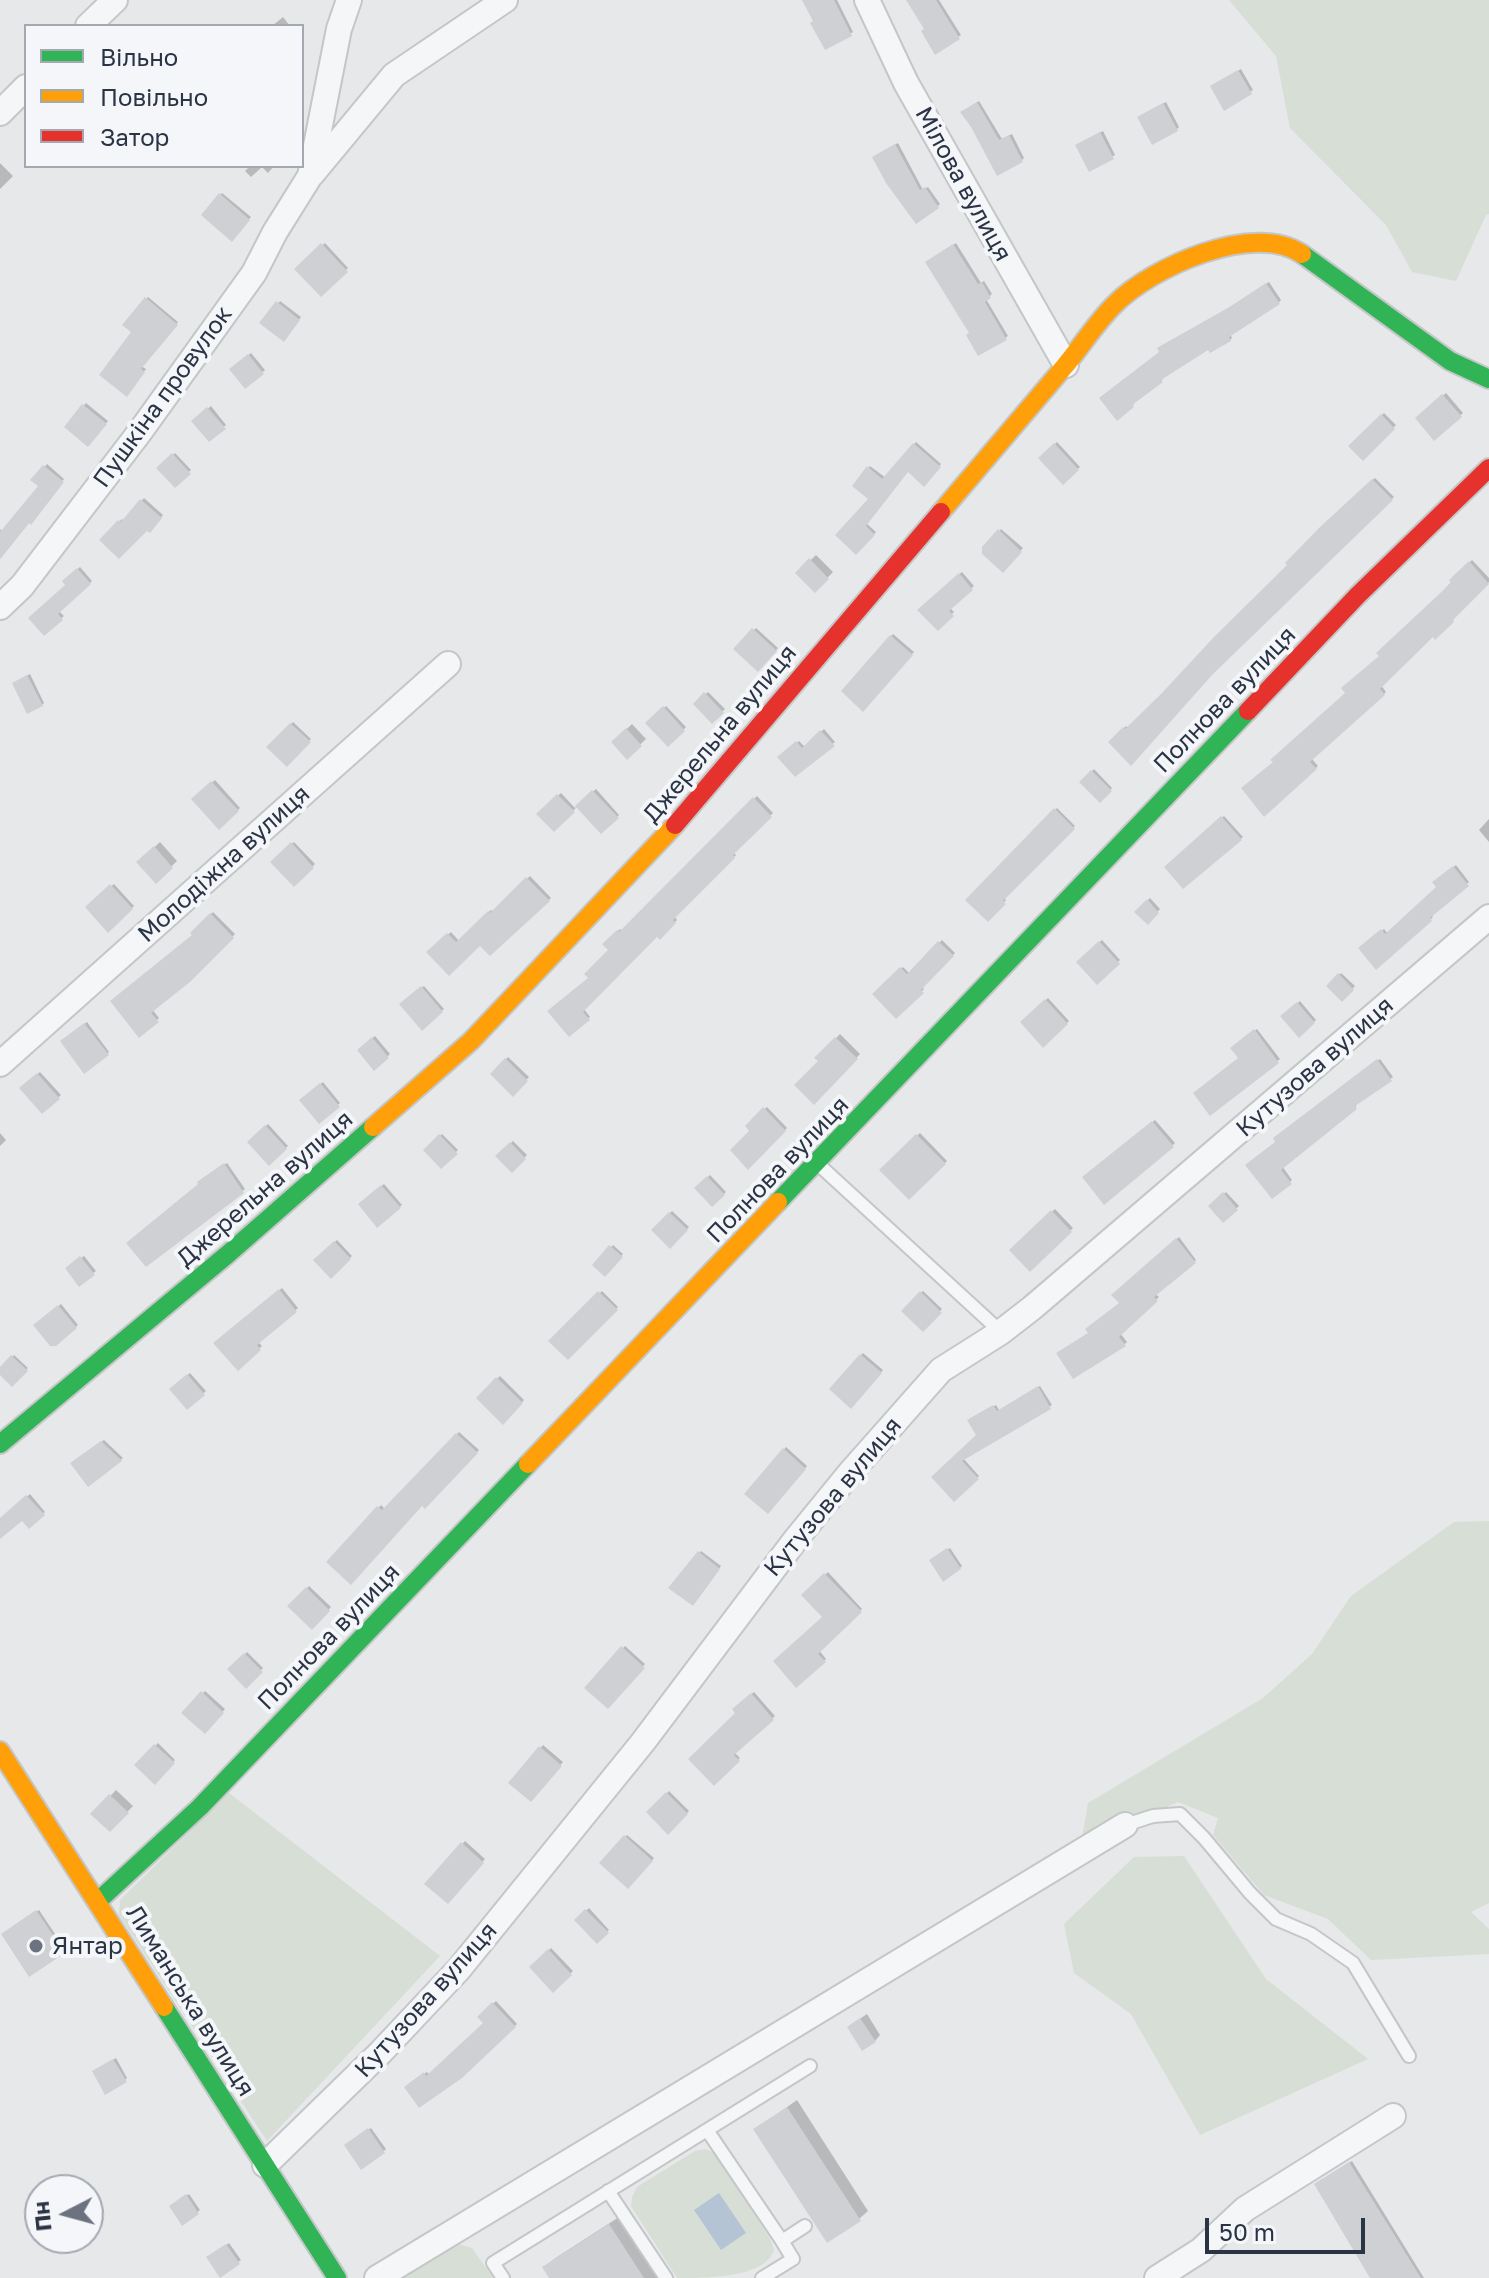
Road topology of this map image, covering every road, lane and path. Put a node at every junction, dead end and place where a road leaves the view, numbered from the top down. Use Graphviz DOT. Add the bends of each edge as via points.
graph roads {
  1 [pos="115,0"];
  2 [pos="349,0"];
  3 [pos="505,0"];
  4 [pos="867,0"];
  5 [pos="90,24"];
  6 [pos="24,89"];
  7 [pos="0,113"];
  8 [pos="310,176"];
  9 [pos="1066,365"];
  10 [pos="1489,379"];
  11 [pos="1489,468"];
  12 [pos="0,607"];
  13 [pos="448,664"];
  14 [pos="1489,917"];
  15 [pos="0,1064"];
  16 [pos="818,1163"];
  17 [pos="1001,1332"];
  18 [pos="0,1444"];
  19 [pos="0,1751"];
  20 [pos="1125,1825"];
  21 [pos="98,1901"];
  22 [pos="1409,2056"];
  23 [pos="810,2066"];
  24 [pos="1393,2116"];
  25 [pos="707,2130"];
  26 [pos="265,2165"];
  27 [pos="608,2191"];
  28 [pos="805,2226"];
  29 [pos="782,2241"];
  30 [pos="337,2278"];
  31 [pos="377,2278"];
  32 [pos="503,2278"];
  33 [pos="666,2278"];
  34 [pos="762,2278"];
  35 [pos="1157,2278"];
  1 -- 5 [label="street"];
  2 -- 8 [label="street, Пушкіна провулок"];
  3 -- 8 [label="street, Пушкіна провулок" via="394,75"];
  4 -- 9 [label="street, Мілова вулиця" via="906,83"];
  6 -- 7 [label="street"];
  8 -- 12 [label="street, Пушкіна провулок" via="254,273 139,433 22,586"];
  9 -- 10 [label="street, Джерельна вулиця" via="1114,305 1150,276 1195,255 1240,244 1289,245 1450,361"];
  9 -- 18 [label="street, Джерельна вулиця" via="665,836 471,1041"];
  11 -- 16 [label="street, Полнова вулиця" via="1358,595"];
  13 -- 15 [label="street, Молодіжна вулиця"];
  14 -- 17 [label="street, Кутузова вулиця"];
  16 -- 17 [label="lane"];
  16 -- 21 [label="street, Полнова вулиця" via="200,1807"];
  17 -- 26 [label="street, Кутузова вулиця" via="941,1370 869,1451 459,1969"];
  19 -- 21 [label="street, Лиманська вулиця"];
  20 -- 22 [label="lane" via="1180,1814 1276,1919 1311,1934 1353,1963"];
  20 -- 31 [label="street"];
  21 -- 26 [label="street, Лиманська вулиця"];
  23 -- 25 [label="lane"];
  24 -- 35 [label="street" via="1245,2209 1201,2250"];
  25 -- 27 [label="lane"];
  25 -- 29 [label="lane"];
  26 -- 30 [label="street, Лиманська вулиця"];
  27 -- 32 [label="lane" via="493,2263"];
  27 -- 33 [label="lane"];
  28 -- 29 [label="lane"];
  29 -- 34 [label="lane" via="793,2259"];
}
